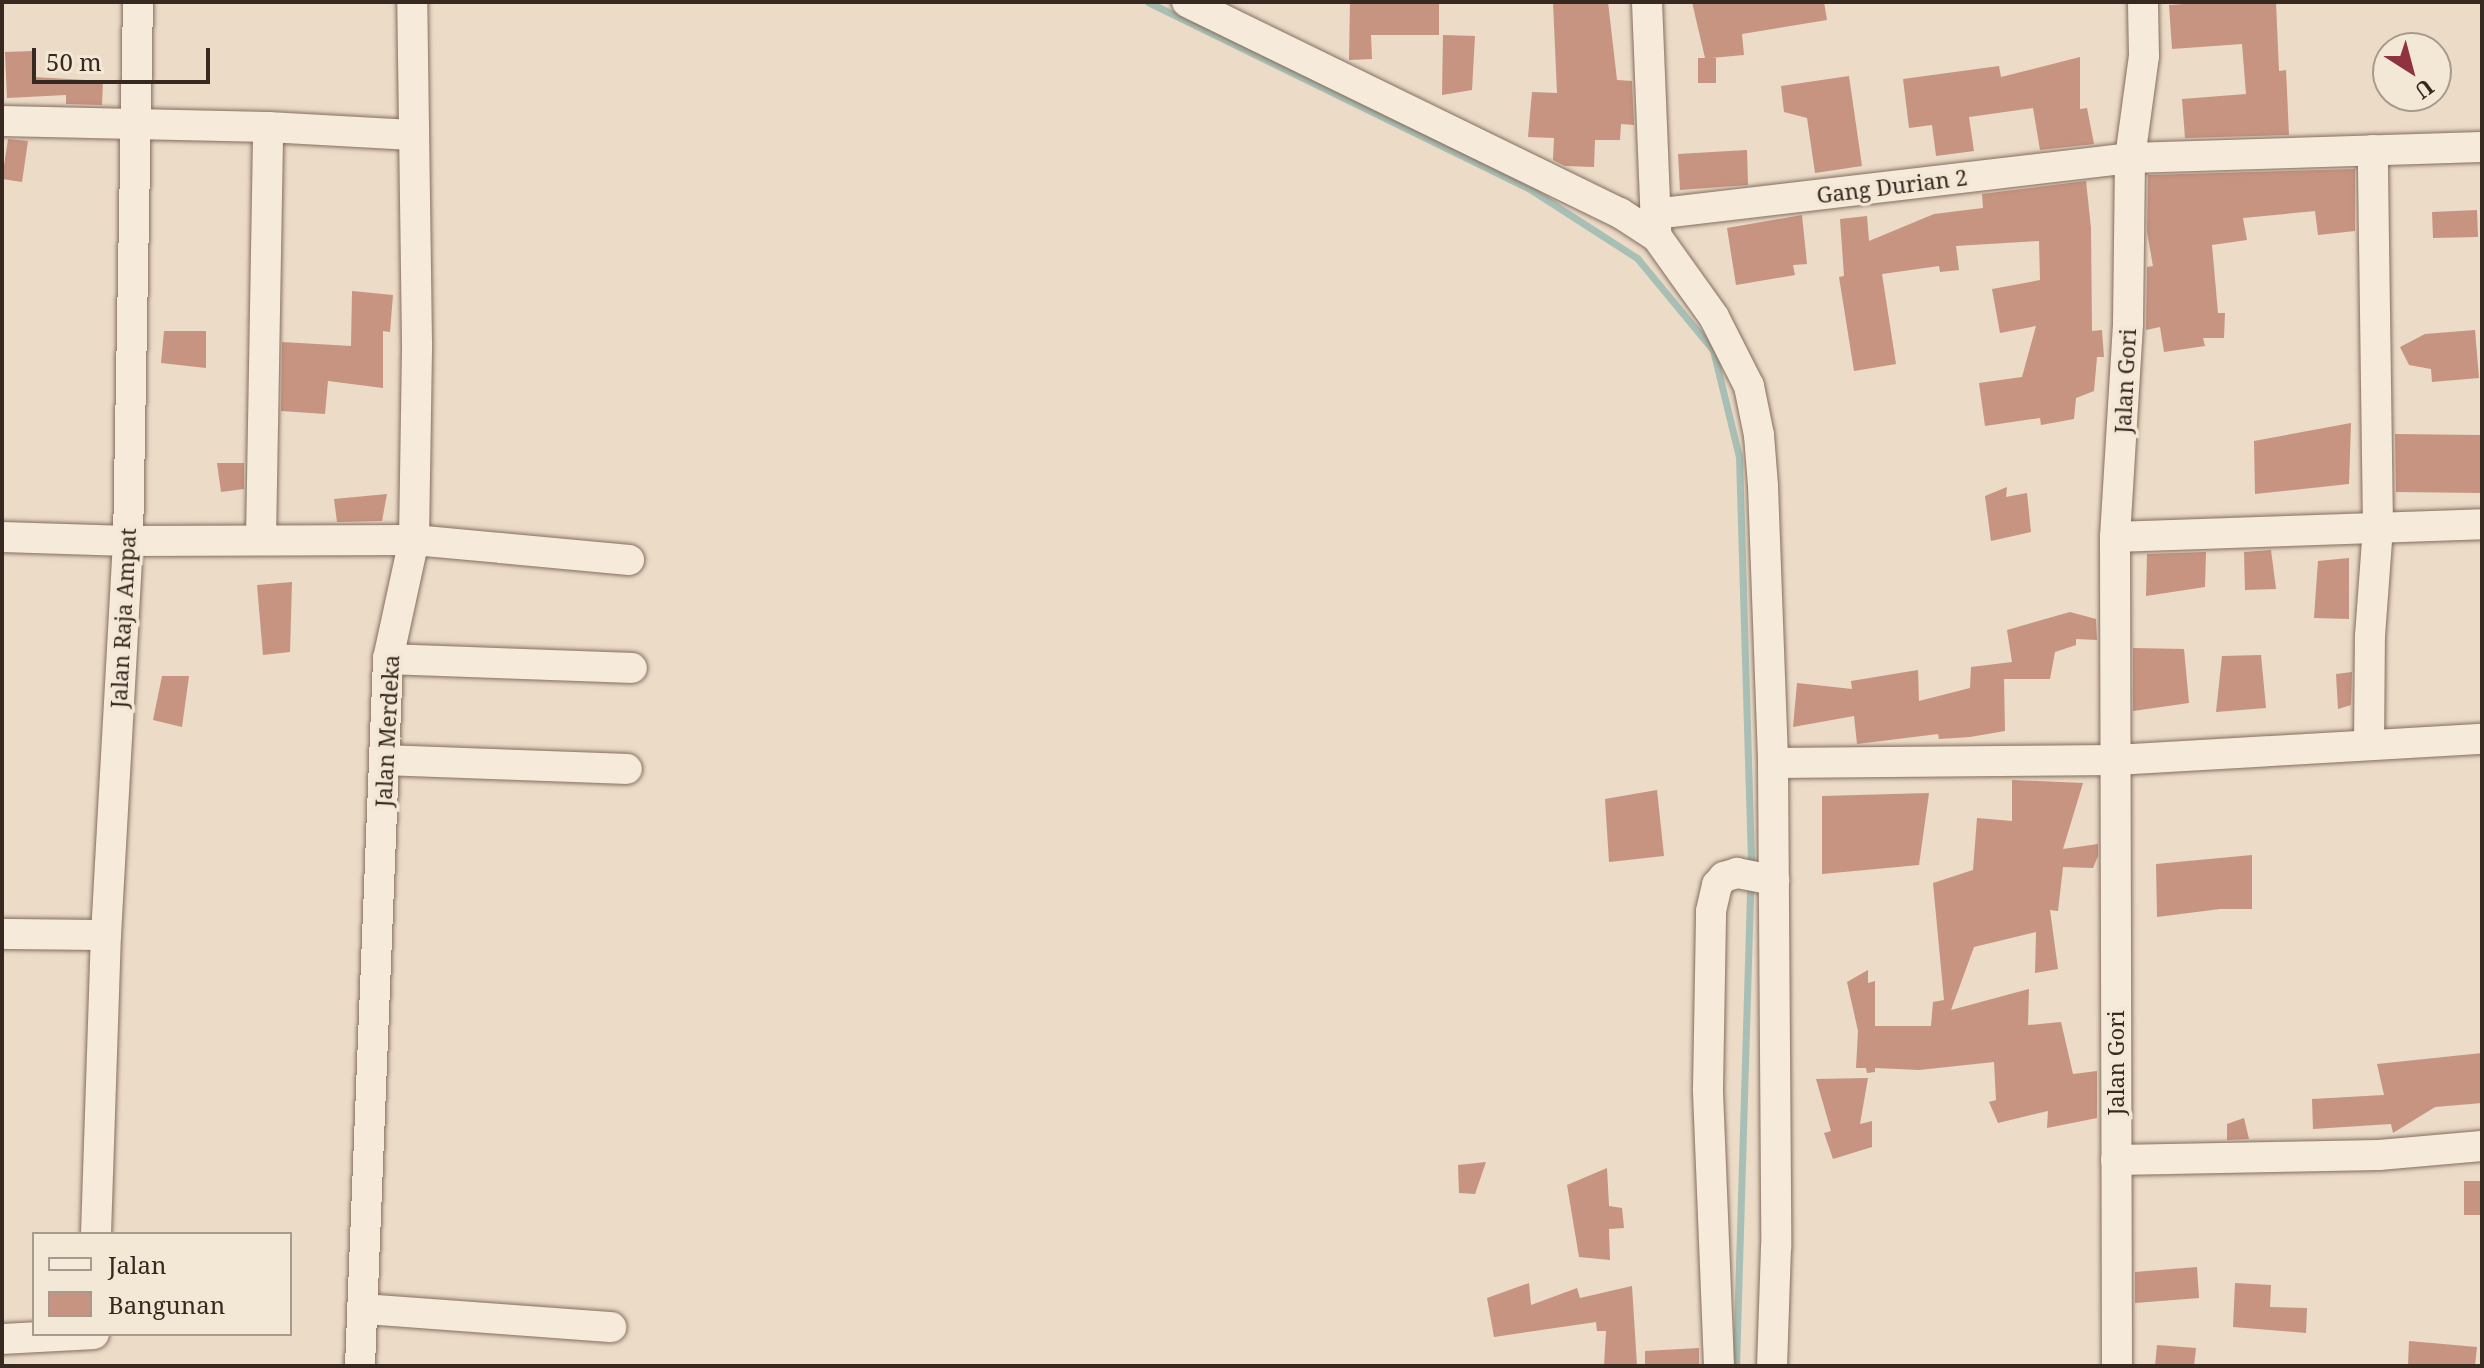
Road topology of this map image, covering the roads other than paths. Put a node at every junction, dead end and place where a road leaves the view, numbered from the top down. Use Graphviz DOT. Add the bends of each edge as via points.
graph roads {
  1 [pos="138,2"];
  2 [pos="412,2"];
  3 [pos="1187,2"];
  4 [pos="1647,2"];
  5 [pos="2143,2"];
  6 [pos="2,121"];
  7 [pos="136,123"];
  8 [pos="268,127"];
  9 [pos="412,135"];
  10 [pos="2482,147"];
  11 [pos="2373,150"];
  12 [pos="2130,158"];
  13 [pos="1655,226"];
  14 [pos="2482,524"];
  15 [pos="2378,527"];
  16 [pos="2,537"];
  17 [pos="2115,537"];
  18 [pos="261,539"];
  19 [pos="414,540"];
  20 [pos="128,541"];
  21 [pos="629,560"];
  22 [pos="388,659"];
  23 [pos="632,668"];
  24 [pos="2482,739"];
  25 [pos="2369,745"];
  26 [pos="384,760"];
  27 [pos="2115,760"];
  28 [pos="1773,763"];
  29 [pos="627,769"];
  30 [pos="1759,877"];
  31 [pos="2,934"];
  32 [pos="106,935"];
  33 [pos="2482,1146"];
  34 [pos="2116,1160"];
  35 [pos="96,1232"];
  36 [pos="364,1309"];
  37 [pos="611,1327"];
  38 [pos="57,1336"];
  39 [pos="2,1339"];
  40 [pos="360,1366"];
  41 [pos="1719,1366"];
  42 [pos="1772,1366"];
  43 [pos="2117,1366"];
  1 -- 7 [label="street, Jalan Raja Ampat"];
  2 -- 9 [label="street, Jalan Merdeka"];
  3 -- 13 [label="street"];
  4 -- 13 [label="street"];
  5 -- 12 [label="street, Jalan Gori" via="2144,56"];
  6 -- 7 [label="street"];
  7 -- 8 [label="street"];
  7 -- 20 [label="street, Jalan Raja Ampat"];
  8 -- 9 [label="street"];
  8 -- 18 [label="street"];
  9 -- 19 [label="street, Jalan Merdeka"];
  10 -- 11 [label="street, Gang Durian 2"];
  11 -- 12 [label="street, Gang Durian 2"];
  11 -- 15 [label="street"];
  12 -- 13 [label="street, Gang Durian 2"];
  12 -- 17 [label="street, Jalan Gori" via="2128,323"];
  13 -- 28 [label="street" via="1714,317 1754,406 1763,486"];
  14 -- 15 [label="street"];
  15 -- 17 [label="street"];
  15 -- 25 [label="street"];
  16 -- 20 [label="street"];
  17 -- 27 [label="street, Jalan Gori"];
  18 -- 19 [label="street"];
  18 -- 20 [label="street"];
  19 -- 21 [label="street"];
  19 -- 22 [label="street, Jalan Merdeka"];
  20 -- 32 [label="street, Jalan Raja Ampat"];
  22 -- 23 [label="street"];
  22 -- 26 [label="street, Jalan Merdeka"];
  24 -- 25 [label="street"];
  25 -- 27 [label="street"];
  26 -- 29 [label="street"];
  26 -- 36 [label="street, Jalan Merdeka"];
  27 -- 28 [label="street"];
  27 -- 34 [label="street, Jalan Gori"];
  28 -- 30 [label="street"];
  30 -- 41 [label="street" via="1720,880 1711,911 1708,1089"];
  30 -- 42 [label="street" via="1776,1247"];
  31 -- 32 [label="street"];
  32 -- 35 [label="street, Jalan Raja Ampat"];
  33 -- 34 [label="street" via="2379,1155"];
  34 -- 43 [label="street, Jalan Gori"];
  36 -- 37 [label="street"];
  36 -- 40 [label="street, Jalan Merdeka"];
  38 -- 39 [label="street"];
}
